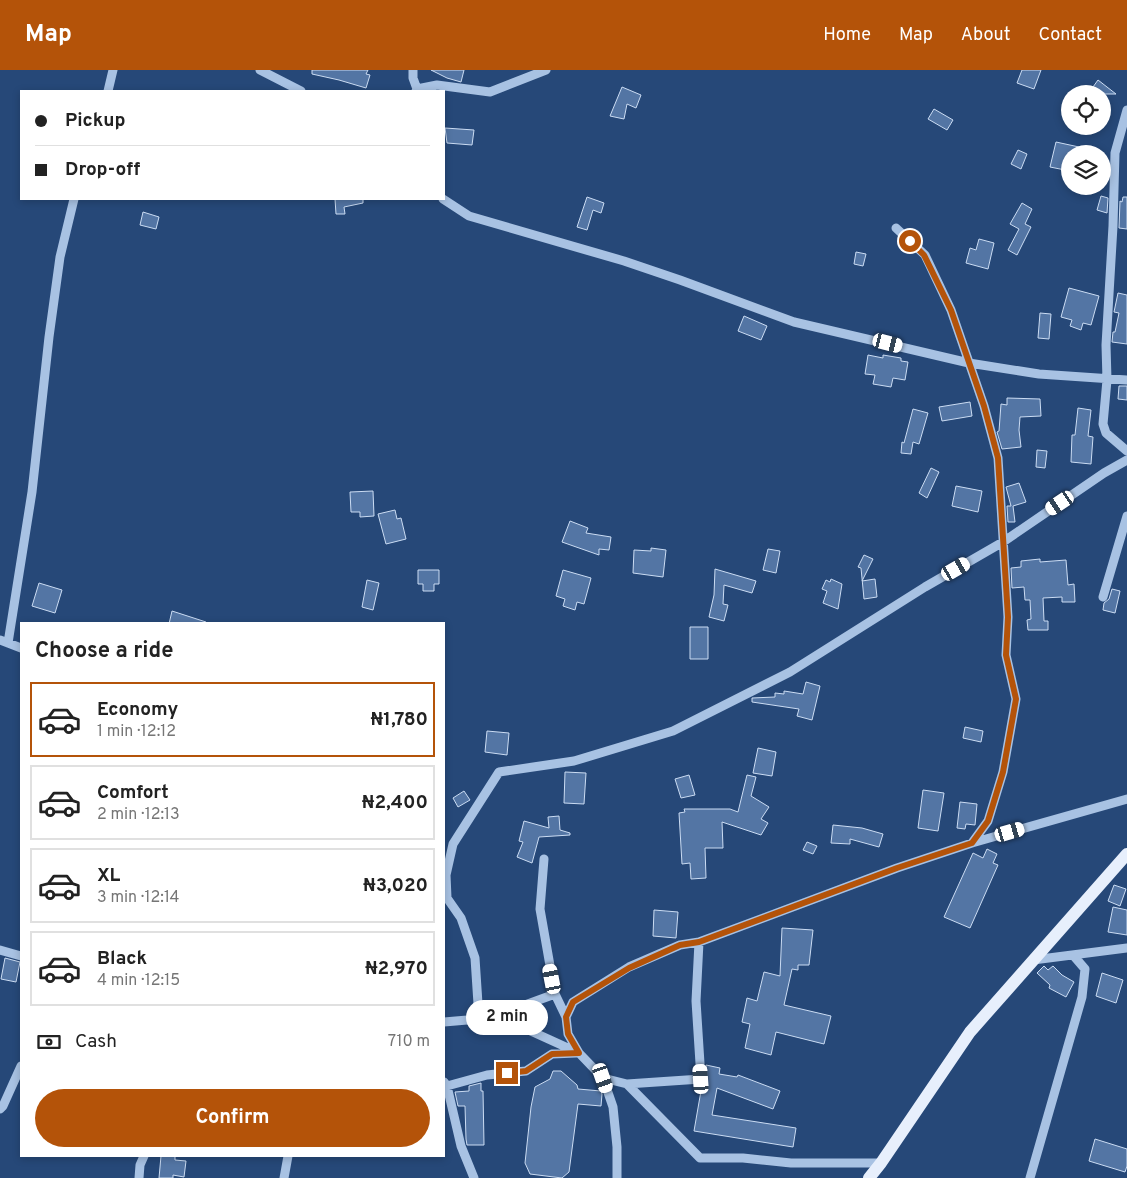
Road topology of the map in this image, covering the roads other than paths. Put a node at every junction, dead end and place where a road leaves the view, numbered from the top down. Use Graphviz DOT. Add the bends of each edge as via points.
graph roads {
  1 [pos="113,70"];
  2 [pos="260,70"];
  3 [pos="413,70"];
  4 [pos="546,70"];
  5 [pos="108,90"];
  6 [pos="298,90"];
  7 [pos="417,90"];
  8 [pos="1127,110"];
  9 [pos="74,200"];
  10 [pos="445,200"];
  11 [pos="896,228"];
  12 [pos="969,363"];
  13 [pos="1107,380"];
  14 [pos="1127,380"];
  15 [pos="1127,451"];
  16 [pos="1127,460"];
  17 [pos="1127,516"];
  18 [pos="1003,542"];
  19 [pos="1103,598"];
  20 [pos="4,641"];
  21 [pos="20,648"];
  22 [pos="1127,799"];
  23 [pos="972,843"];
  24 [pos="1127,854"];
  25 [pos="544,859"];
  26 [pos="699,942"];
  27 [pos="1127,948"];
  28 [pos="0,950"];
  29 [pos="1073,955"];
  30 [pos="20,956"];
  31 [pos="1031,960"];
  32 [pos="555,994"];
  33 [pos="566,1017"];
  34 [pos="479,1019"];
  35 [pos="445,1022"];
  36 [pos="501,1022"];
  37 [pos="579,1053"];
  38 [pos="20,1068"];
  39 [pos="603,1078"];
  40 [pos="445,1084"];
  41 [pos="627,1084"];
  42 [pos="0,1109"];
  43 [pos="144,1157"];
  44 [pos="288,1157"];
  45 [pos="881,1163"];
  46 [pos="140,1178"];
  47 [pos="284,1178"];
  48 [pos="474,1178"];
  49 [pos="617,1178"];
  50 [pos="869,1178"];
  51 [pos="1030,1178"];
  1 -- 5 [label="street"];
  2 -- 6 [label="street"];
  3 -- 7 [label="street"];
  4 -- 7 [label="street" via="490,92 437,85"];
  8 -- 13 [label="street" via="1115,152"];
  9 -- 20 [label="street" via="60,257 32,492"];
  10 -- 12 [label="street" via="469,216 624,261 794,322"];
  11 -- 12 [label="street" via="924,255 951,310"];
  12 -- 13 [label="street"];
  12 -- 18 [label="street" via="998,458"];
  13 -- 14 [label="street"];
  13 -- 15 [label="street" via="1104,429"];
  16 -- 18 [label="street"];
  17 -- 19 [label="street"];
  18 -- 23 [label="street" via="1008,617 1006,655 1016,699 1003,772 988,821"];
  18 -- 34 [label="street" via="790,672 673,732 574,761 499,772 453,844 446,875 447,898 461,918 475,958"];
  20 -- 21 [label="street"];
  22 -- 23 [label="street"];
  23 -- 26 [label="street"];
  24 -- 31 [label="main road"];
  25 -- 32 [label="street" via="540,909"];
  26 -- 33 [label="street" via="680,945 629,968 573,1002"];
  26 -- 41 [label="street" via="696,1001 701,1079"];
  27 -- 29 [label="street"];
  28 -- 30 [label="street"];
  29 -- 31 [label="street"];
  29 -- 51 [label="street" via="1085,969 1082,996"];
  31 -- 45 [label="main road" via="970,1032"];
  32 -- 33 [label="street"];
  32 -- 36 [label="street" via="514,1009"];
  33 -- 37 [label="street" via="568,1034"];
  34 -- 35 [label="street"];
  34 -- 36 [label="street"];
  36 -- 37 [label="street" via="513,1023"];
  37 -- 39 [label="street"];
  37 -- 40 [label="street" via="552,1054 526,1071"];
  38 -- 42 [label="street"];
  39 -- 41 [label="street"];
  39 -- 49 [label="street" via="613,1107 618,1147"];
  40 -- 48 [label="street" via="461,1146"];
  41 -- 45 [label="street" via="700,1158"];
  43 -- 46 [label="street"];
  44 -- 47 [label="street"];
  45 -- 50 [label="main road"];
}
